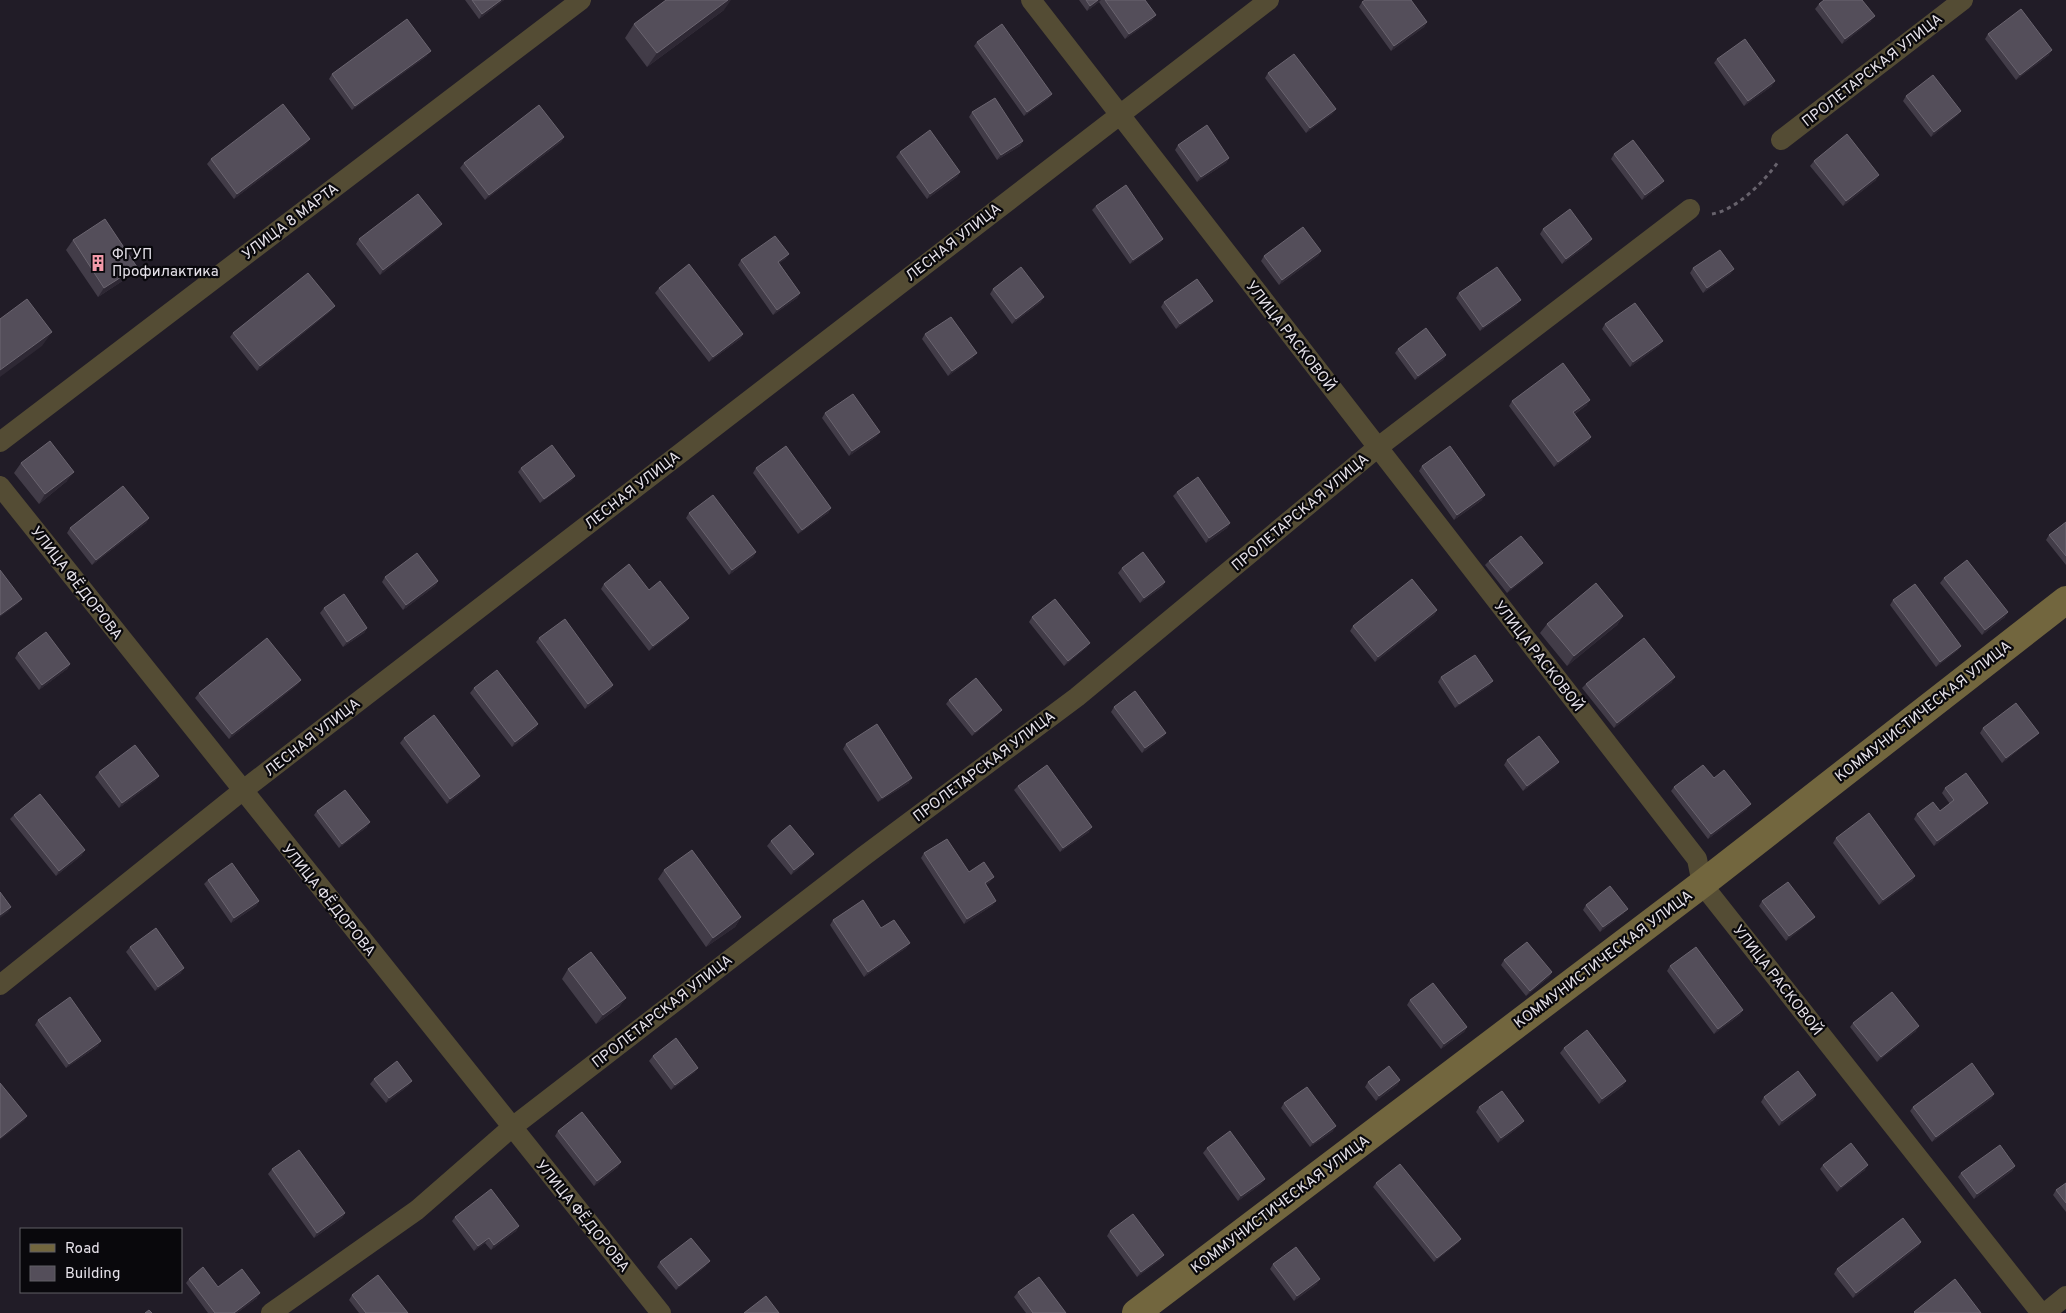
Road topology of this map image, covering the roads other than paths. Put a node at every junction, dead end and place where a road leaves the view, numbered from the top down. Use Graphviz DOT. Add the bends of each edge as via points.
graph roads {
  1 [pos="581,0"];
  2 [pos="1030,0"];
  3 [pos="1269,0"];
  4 [pos="1963,0"];
  5 [pos="1120,114"];
  6 [pos="1782,140"];
  7 [pos="1690,209"];
  8 [pos="0,442"];
  9 [pos="1377,448"];
  10 [pos="0,486"];
  11 [pos="2066,600"];
  12 [pos="242,791"];
  13 [pos="1702,884"];
  14 [pos="0,985"];
  15 [pos="511,1128"];
  16 [pos="2066,1296"];
  17 [pos="271,1313"];
  18 [pos="661,1313"];
  19 [pos="1136,1313"];
  20 [pos="2041,1313"];
  21 [pos="2045,1313"];
  1 -- 8 [label="street, УЛИЦА 8 МАРТА"];
  2 -- 5 [label="street, УЛИЦА РАСКОВОЙ"];
  3 -- 5 [label="street, ЛЕСНАЯ УЛИЦА"];
  4 -- 6 [label="street, ПРОЛЕТАРСКАЯ УЛИЦА"];
  5 -- 9 [label="street, УЛИЦА РАСКОВОЙ"];
  5 -- 12 [label="street, ЛЕСНАЯ УЛИЦА"];
  7 -- 9 [label="street, ПРОЛЕТАРСКАЯ УЛИЦА"];
  9 -- 13 [label="street, УЛИЦА РАСКОВОЙ" via="1697,859"];
  9 -- 15 [label="street, ПРОЛЕТАРСКАЯ УЛИЦА" via="1077,697"];
  10 -- 12 [label="street, УЛИЦА ФЁДОРОВА"];
  11 -- 13 [label="street, КОММУНИСТИЧЕСКАЯ УЛИЦА"];
  12 -- 14 [label="street, ЛЕСНАЯ УЛИЦА"];
  12 -- 15 [label="street, УЛИЦА ФЁДОРОВА"];
  13 -- 19 [label="street, КОММУНИСТИЧЕСКАЯ УЛИЦА"];
  13 -- 20 [label="street, УЛИЦА РАСКОВОЙ"];
  15 -- 17 [label="street, ПРОЛЕТАРСКАЯ УЛИЦА" via="417,1210"];
  15 -- 18 [label="street, УЛИЦА ФЁДОРОВА"];
  16 -- 21 [label="street"];
}
